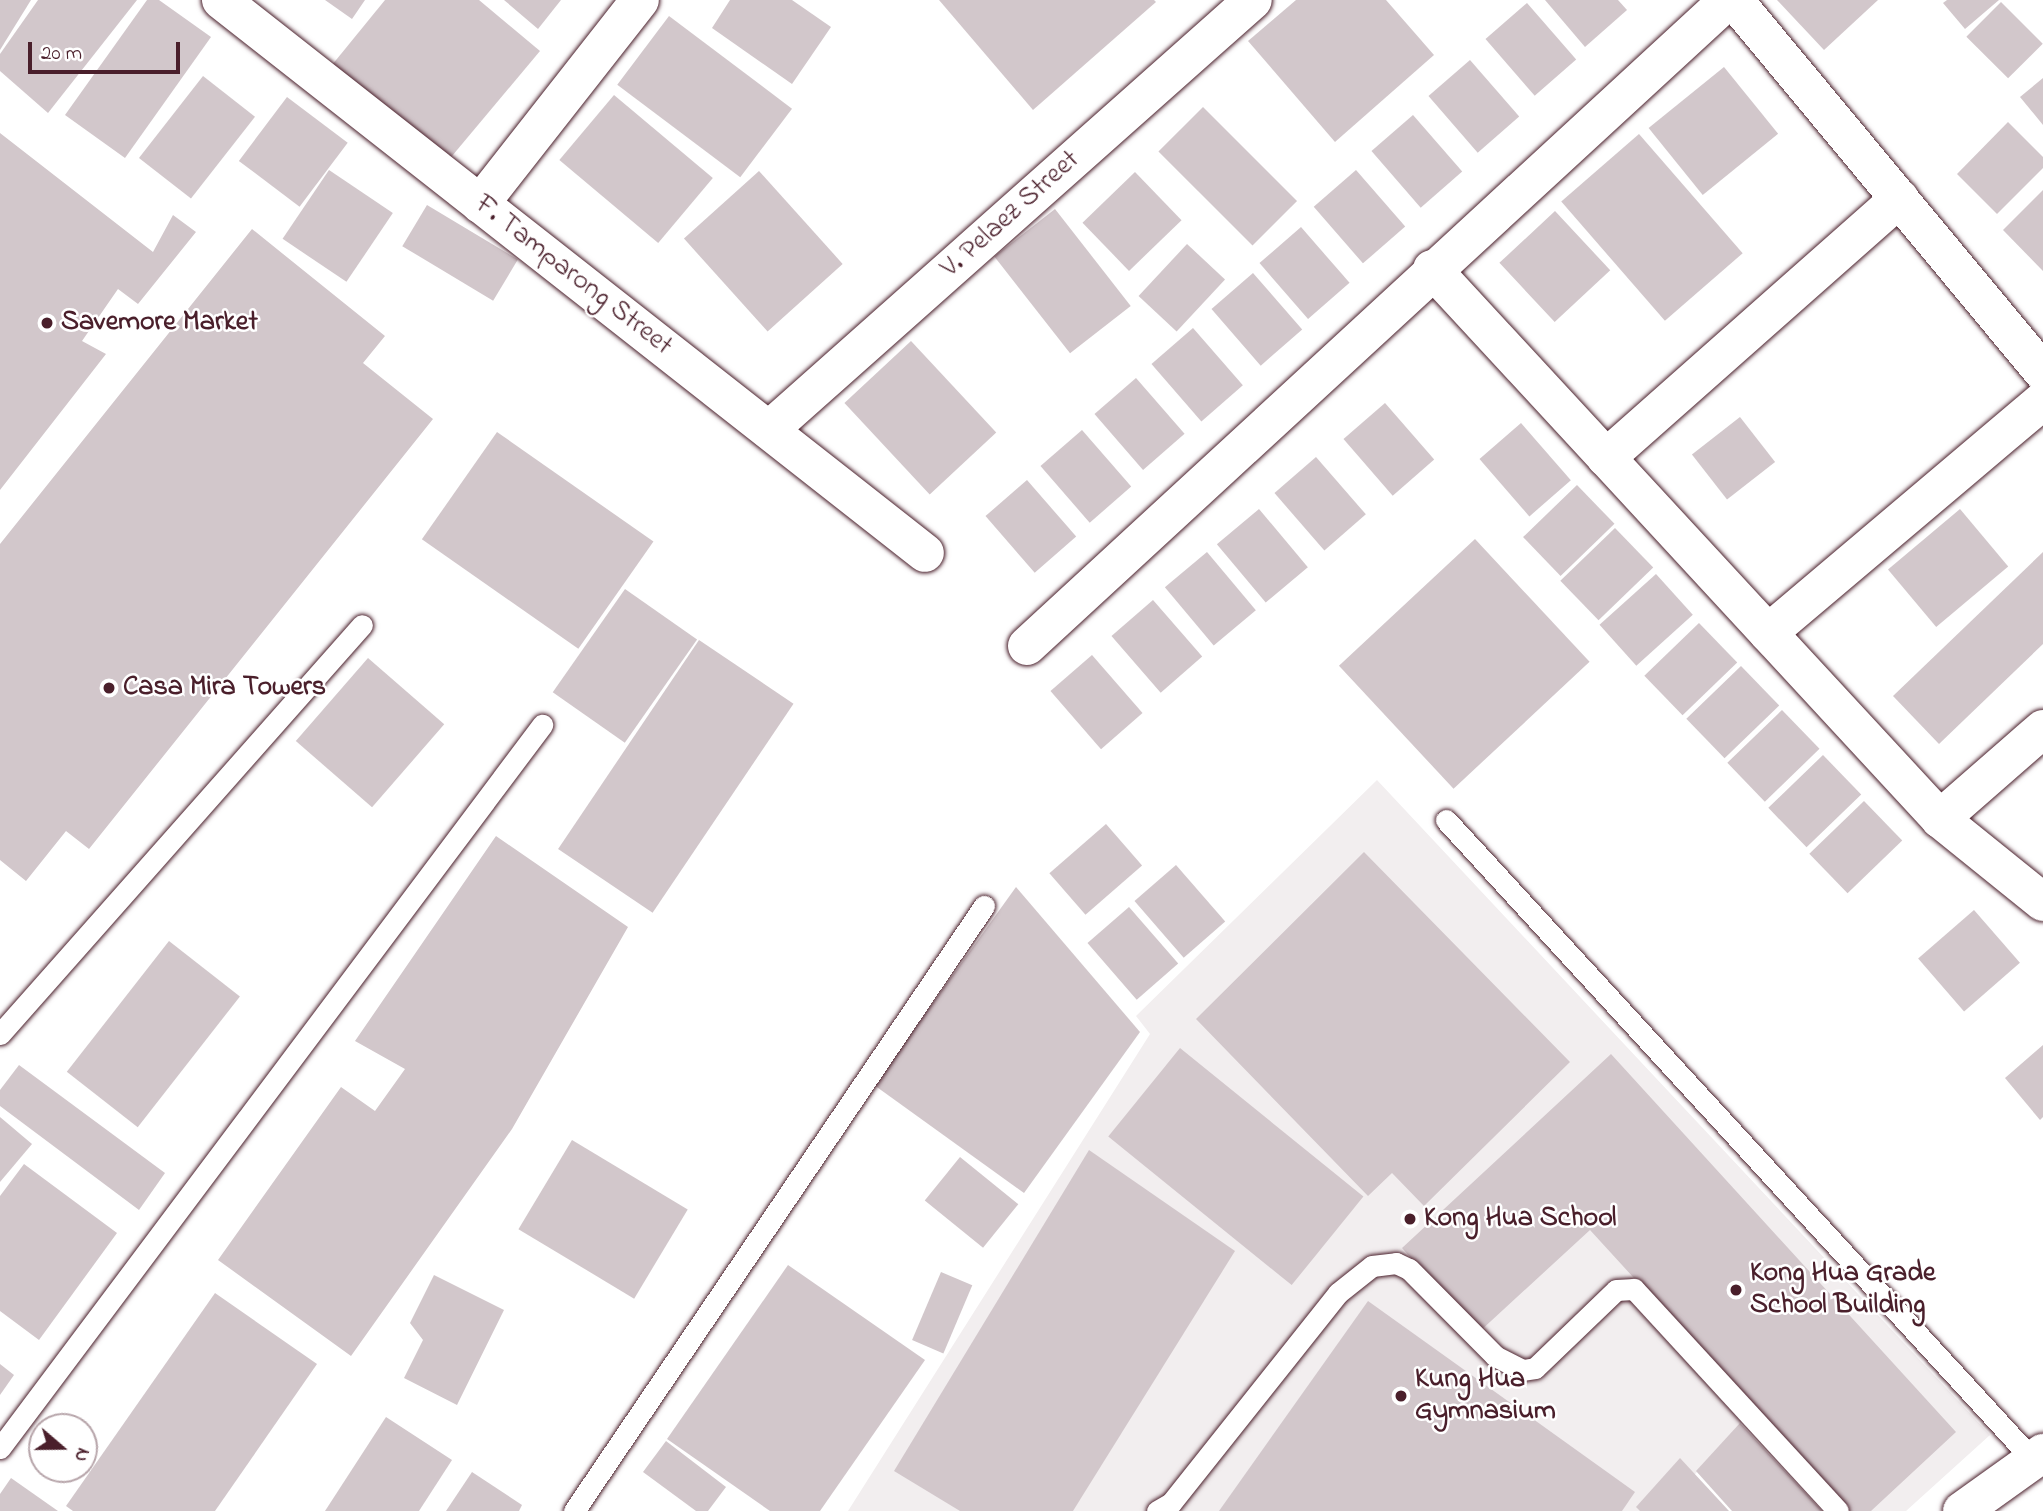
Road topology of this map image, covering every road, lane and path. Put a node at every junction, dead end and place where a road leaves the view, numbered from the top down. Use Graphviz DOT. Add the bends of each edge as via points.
graph roads {
  1 [pos="221,0"];
  2 [pos="640,0"];
  3 [pos="1253,0"];
  4 [pos="1728,0"];
  5 [pos="1734,0"];
  6 [pos="1900,198"];
  7 [pos="480,204"];
  8 [pos="1432,269"];
  9 [pos="2043,372"];
  10 [pos="2043,401"];
  11 [pos="769,430"];
  12 [pos="1606,458"];
  13 [pos="925,553"];
  14 [pos="362,625"];
  15 [pos="1768,633"];
  16 [pos="1027,646"];
  17 [pos="542,724"];
  18 [pos="2043,729"];
  19 [pos="1940,819"];
  20 [pos="1446,820"];
  21 [pos="2043,902"];
  22 [pos="984,906"];
  23 [pos="0,1034"];
  24 [pos="0,1448"];
  25 [pos="2038,1456"];
  26 [pos="575,1511"];
  27 [pos="1157,1511"];
  28 [pos="1838,1511"];
  29 [pos="1962,1511"];
  1 -- 7 [label="street, F. Tamparong Street"];
  2 -- 7 [label="street"];
  3 -- 11 [label="street, V. Pelaez Street"];
  4 -- 8 [label="street"];
  5 -- 6 [label="street"];
  6 -- 9 [label="street"];
  6 -- 12 [label="street"];
  7 -- 11 [label="street, F. Tamparong Street"];
  8 -- 12 [label="street"];
  8 -- 16 [label="street"];
  10 -- 15 [label="street"];
  11 -- 13 [label="street, F. Tamparong Street"];
  12 -- 15 [label="street"];
  14 -- 23 [label="lane"];
  15 -- 19 [label="street"];
  17 -- 24 [label="lane"];
  18 -- 19 [label="street"];
  19 -- 21 [label="street"];
  20 -- 25 [label="lane"];
  22 -- 26 [label="lane"];
  25 -- 29 [label="street"];
  27 -- 28 [label="lane" via="1171,1503 1338,1293 1372,1266 1396,1263 1409,1269 1495,1356 1523,1370 1535,1368 1616,1290 1634,1289"];
}
